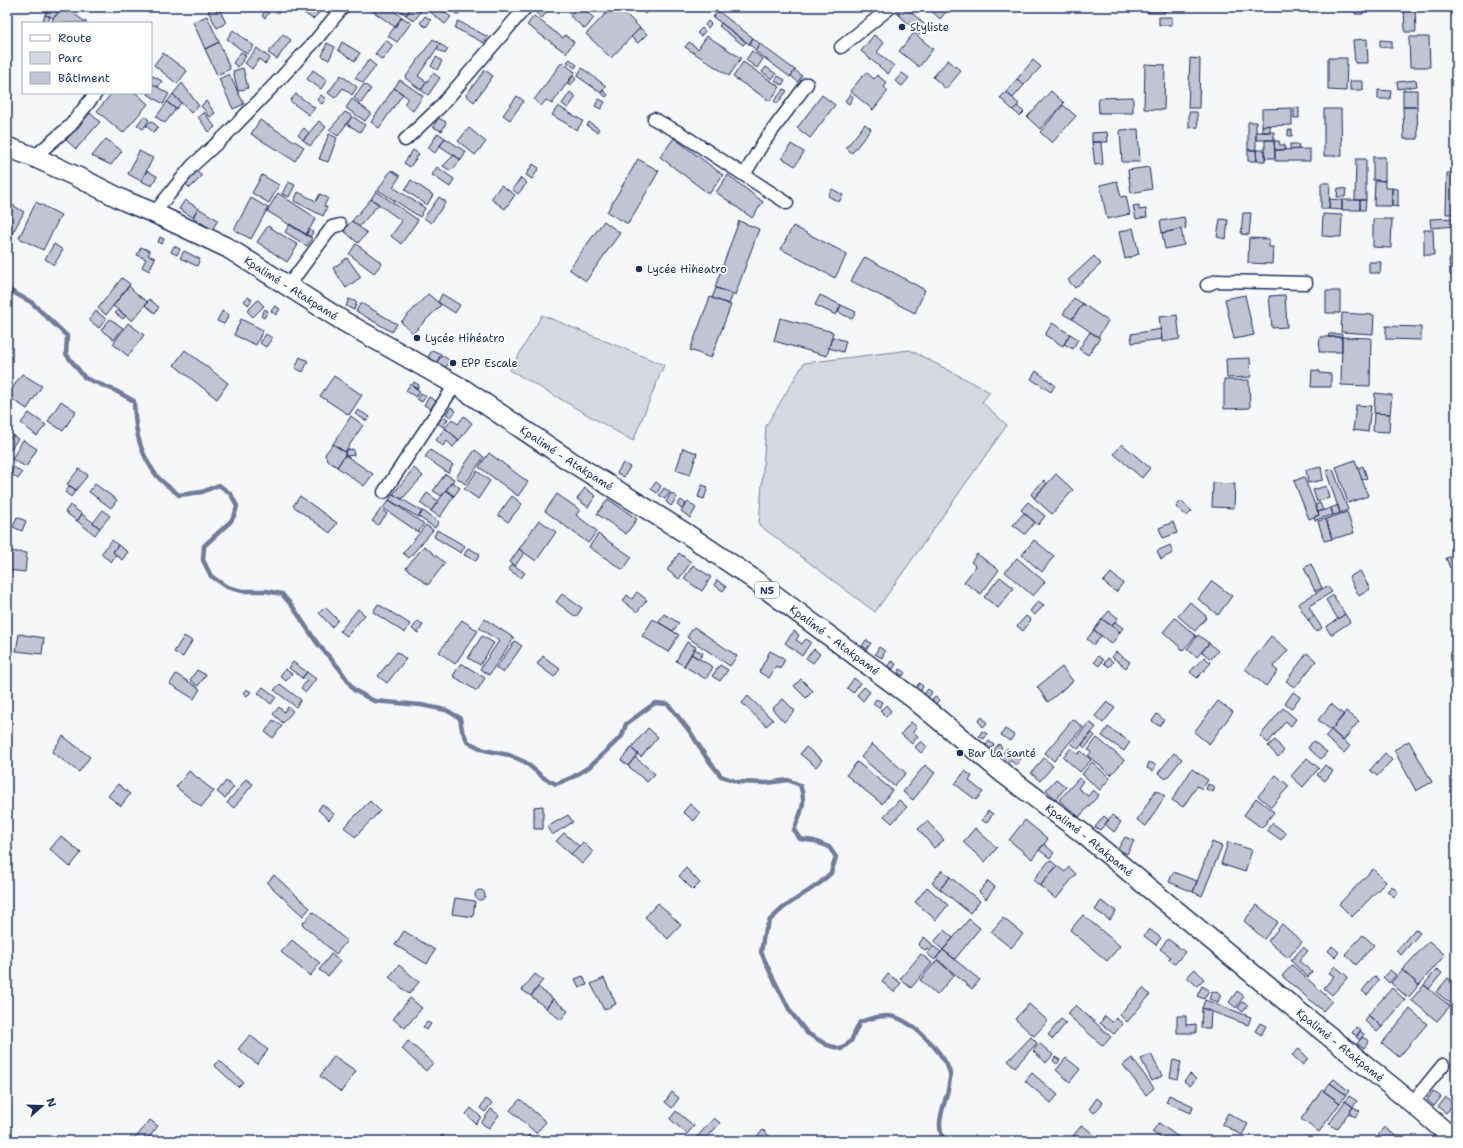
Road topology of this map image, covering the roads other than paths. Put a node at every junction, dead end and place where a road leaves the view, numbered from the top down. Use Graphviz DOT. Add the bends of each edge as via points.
graph roads {
  1 [pos="343,7"];
  2 [pos="526,7"];
  3 [pos="891,7"];
  4 [pos="841,47"];
  5 [pos="807,84"];
  6 [pos="95,94"];
  7 [pos="654,119"];
  8 [pos="405,140"];
  9 [pos="7,147"];
  10 [pos="34,157"];
  11 [pos="744,175"];
  12 [pos="787,202"];
  13 [pos="154,213"];
  14 [pos="340,225"];
  15 [pos="1306,283"];
  16 [pos="1207,285"];
  17 [pos="288,286"];
  18 [pos="455,385"];
  19 [pos="384,492"];
  20 [pos="1443,1065"];
  21 [pos="1412,1103"];
  22 [pos="1456,1141"];
  1 -- 13 [label="street" via="278,81 192,166"];
  2 -- 8 [label="street" via="439,108"];
  3 -- 4 [label="street"];
  5 -- 11 [label="street" via="763,143"];
  6 -- 10 [label="street" via="70,126"];
  7 -- 11 [label="street"];
  9 -- 10 [label="main road, Kpalimé - Atakpamé / N5"];
  10 -- 13 [label="main road, Kpalimé - Atakpamé / N5"];
  11 -- 12 [label="street"];
  13 -- 17 [label="main road, Kpalimé - Atakpamé / N5" via="228,248"];
  14 -- 17 [label="street" via="332,227"];
  15 -- 16 [label="street" via="1216,281"];
  17 -- 18 [label="main road, Kpalimé - Atakpamé / N5" via="343,321"];
  18 -- 19 [label="street"];
  18 -- 21 [label="main road, Kpalimé - Atakpamé / N5" via="570,461 688,534 749,576 914,699"];
  20 -- 21 [label="street"];
  21 -- 22 [label="main road, Kpalimé - Atakpamé / N5"];
}
